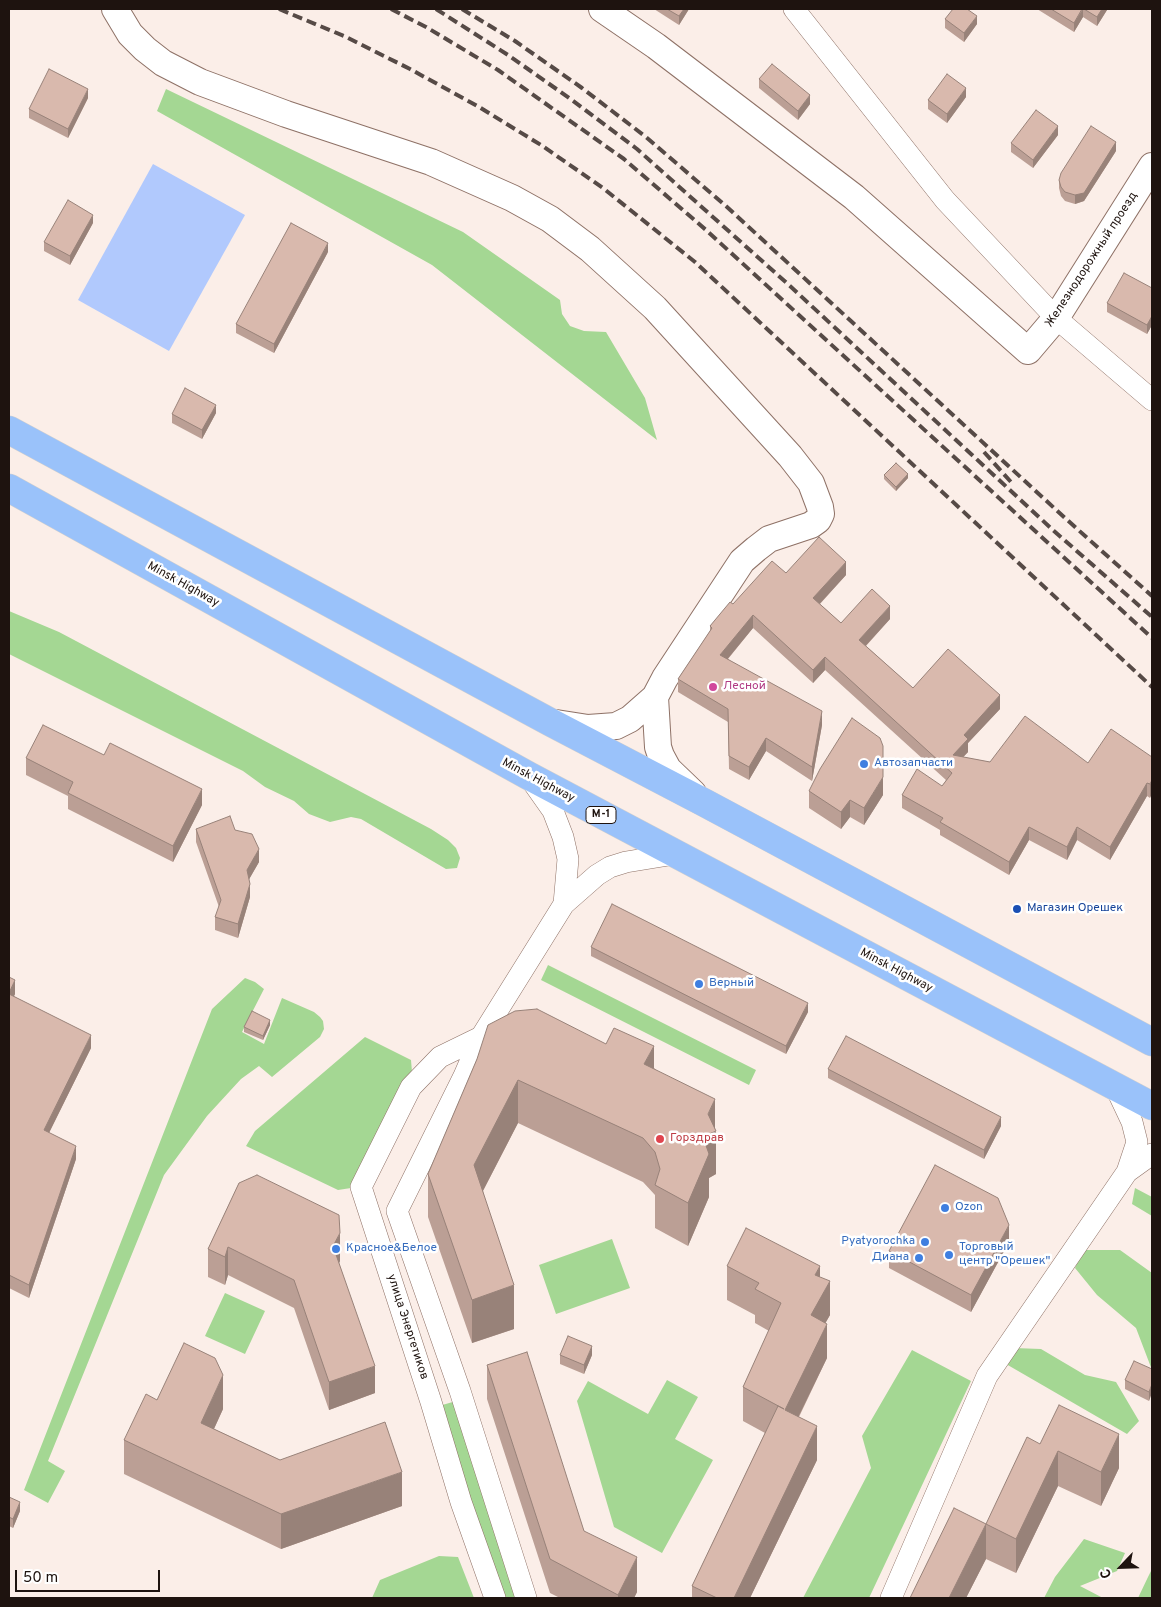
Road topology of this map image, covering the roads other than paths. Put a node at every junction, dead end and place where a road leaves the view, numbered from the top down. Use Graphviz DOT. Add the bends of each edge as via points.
graph roads {
  1 [pos="114,9"];
  2 [pos="602,9"];
  3 [pos="794,9"];
  4 [pos="1152,166"];
  5 [pos="1056,318"];
  6 [pos="1152,400"];
  7 [pos="9,430"];
  8 [pos="9,488"];
  9 [pos="655,698"];
  10 [pos="550,722"];
  11 [pos="529,776"];
  12 [pos="705,803"];
  13 [pos="675,854"];
  14 [pos="564,904"];
  15 [pos="481,1037"];
  16 [pos="1152,1042"];
  17 [pos="1115,1086"];
  18 [pos="1152,1106"];
  19 [pos="1152,1154"];
  20 [pos="1127,1172"];
  21 [pos="495,1598"];
  22 [pos="526,1598"];
  23 [pos="891,1598"];
  1 -- 9 [label="street" via="145,50 162,63 200,82 431,162 550,219 590,249 654,308 790,456 811,483 820,507 818,520 769,540 742,561"];
  2 -- 5 [label="street, Железнодорожный проезд" via="656,46 854,197 1028,351"];
  3 -- 5 [label="street" via="945,200"];
  4 -- 5 [label="street, Железнодорожный проезд"];
  5 -- 6 [label="street"];
  7 -- 10 [label="highway"];
  8 -- 11 [label="highway, Minsk Highway / М-1"];
  9 -- 10 [label="street" via="616,726 588,728"];
  9 -- 12 [label="street" via="661,756 677,780"];
  10 -- 12 [label="highway"];
  11 -- 13 [label="highway, Minsk Highway / М-1"];
  11 -- 14 [label="street" via="553,811 563,837 568,859"];
  12 -- 16 [label="highway"];
  13 -- 14 [label="street" via="610,867"];
  13 -- 17 [label="highway, Minsk Highway / М-1"];
  14 -- 15 [label="street"];
  15 -- 21 [label="street, улица Энергетиков" via="440,1057 411,1087 361,1187 461,1502"];
  15 -- 22 [label="street" via="397,1210 460,1391"];
  17 -- 18 [label="highway, Minsk Highway / М-1"];
  17 -- 20 [label="street" via="1132,1122 1137,1142"];
  19 -- 20 [label="street"];
  20 -- 23 [label="street" via="987,1376"];
}
